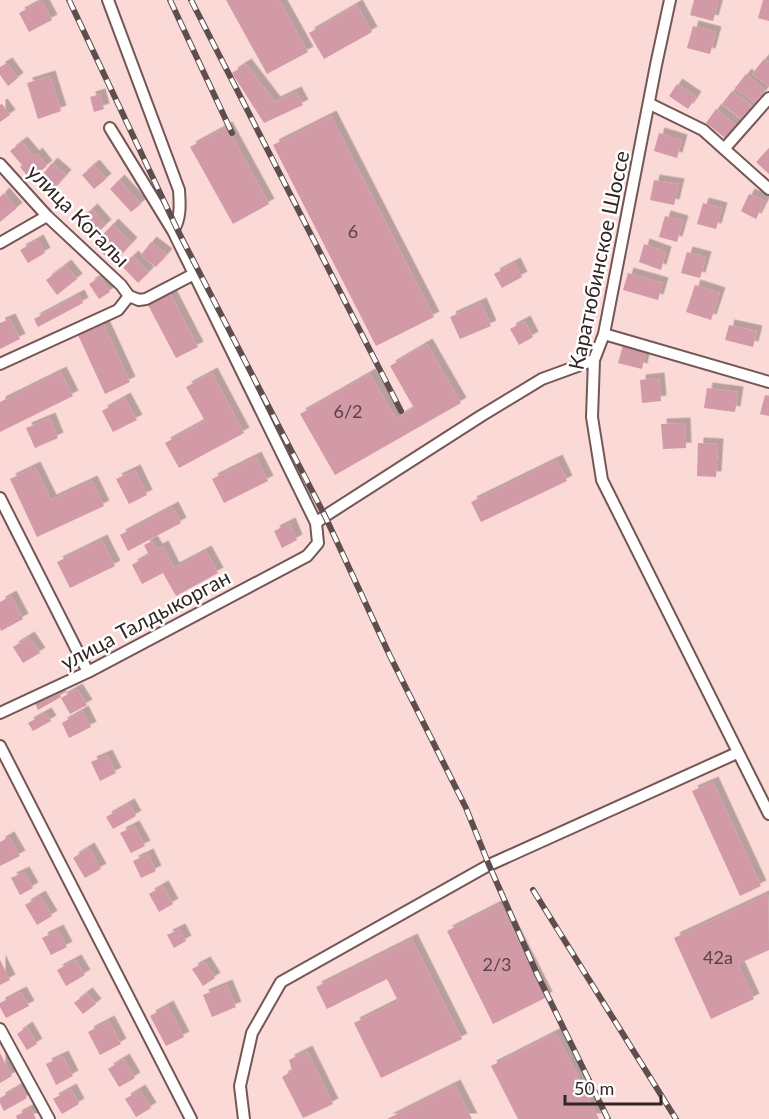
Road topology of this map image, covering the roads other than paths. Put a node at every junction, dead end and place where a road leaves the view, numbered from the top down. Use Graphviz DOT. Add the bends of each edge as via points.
graph roads {
  1 [pos="108,0"];
  2 [pos="670,0"];
  3 [pos="769,98"];
  4 [pos="650,104"];
  5 [pos="110,128"];
  6 [pos="724,149"];
  7 [pos="0,164"];
  8 [pos="769,189"];
  9 [pos="47,216"];
  10 [pos="173,231"];
  11 [pos="0,243"];
  12 [pos="194,274"];
  13 [pos="129,296"];
  14 [pos="604,334"];
  15 [pos="594,360"];
  16 [pos="0,364"];
  17 [pos="769,382"];
  18 [pos="0,498"];
  19 [pos="316,523"];
  20 [pos="88,672"];
  21 [pos="0,712"];
  22 [pos="0,746"];
  23 [pos="738,753"];
  24 [pos="769,814"];
  25 [pos="0,1029"];
  26 [pos="49,1119"];
  27 [pos="191,1119"];
  28 [pos="244,1119"];
  1 -- 10 [label="street" via="179,190 179,214"];
  2 -- 4 [label="street, Каратюбинское Шоссе"];
  3 -- 6 [label="street"];
  4 -- 6 [label="street" via="702,130"];
  4 -- 14 [label="street, Каратюбинское Шоссе"];
  5 -- 10 [label="street"];
  6 -- 8 [label="street"];
  7 -- 9 [label="street, улица Когалы"];
  9 -- 11 [label="street"];
  9 -- 13 [label="street, улица Когалы"];
  10 -- 12 [label="street"];
  12 -- 13 [label="street" via="146,299"];
  12 -- 19 [label="street"];
  13 -- 16 [label="street" via="118,310"];
  14 -- 15 [label="street, Каратюбинское Шоссе"];
  14 -- 17 [label="street"];
  15 -- 19 [label="street" via="542,379"];
  15 -- 23 [label="street, Каратюбинское Шоссе" via="592,417 602,480"];
  18 -- 20 [label="street"];
  19 -- 20 [label="street, улица Талдыкорган" via="318,543 307,556"];
  20 -- 21 [label="street, улица Талдыкорган"];
  22 -- 27 [label="street"];
  23 -- 24 [label="street, Каратюбинское Шоссе"];
  23 -- 28 [label="street" via="489,865 281,982 252,1033 240,1086"];
  25 -- 26 [label="street"];
}
